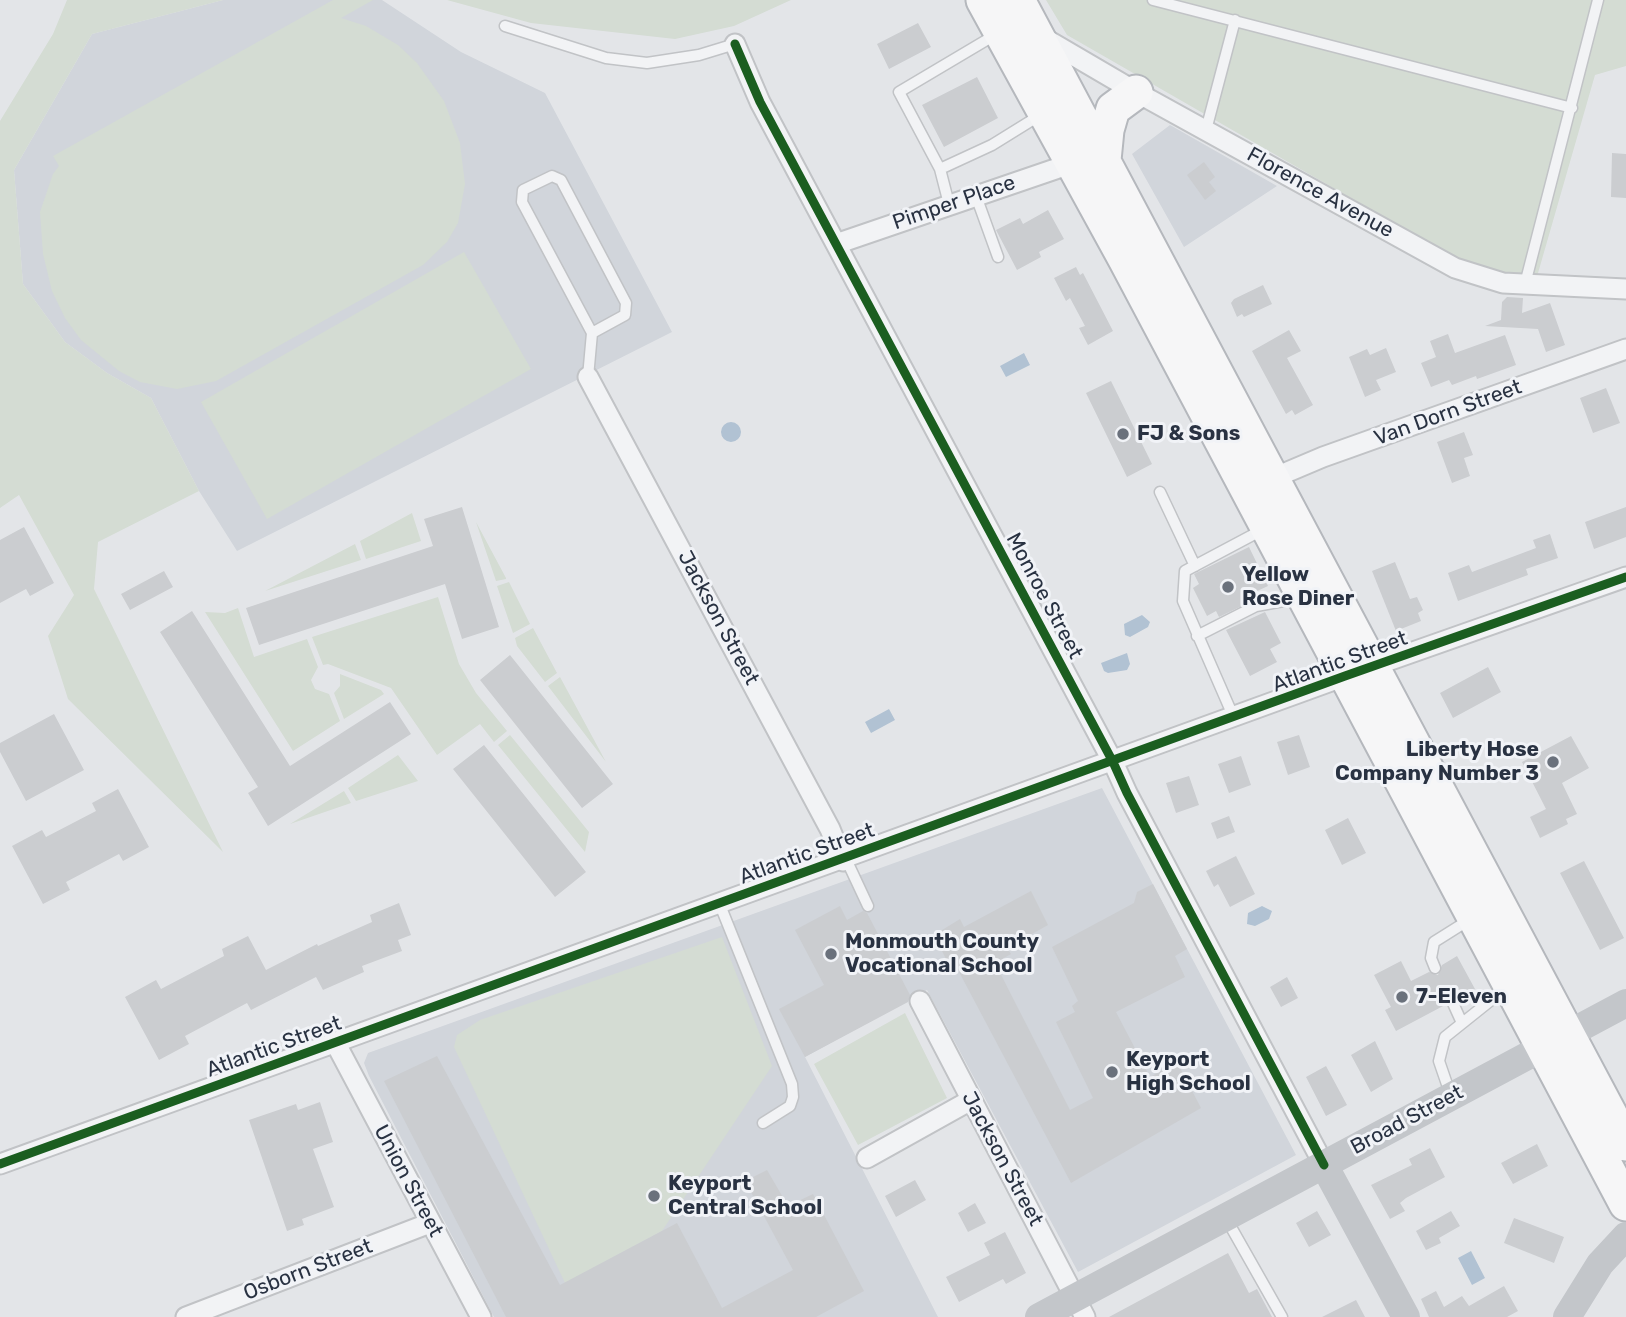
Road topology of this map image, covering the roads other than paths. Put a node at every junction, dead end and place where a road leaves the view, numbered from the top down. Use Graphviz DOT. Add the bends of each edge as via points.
graph roads {
  1 [pos="983,0"];
  2 [pos="1018,0"];
  3 [pos="1153,0"];
  4 [pos="1598,0"];
  5 [pos="1235,20"];
  6 [pos="505,26"];
  7 [pos="1001,32"];
  8 [pos="1035,32"];
  9 [pos="735,44"];
  10 [pos="1136,92"];
  11 [pos="1572,108"];
  12 [pos="1045,112"];
  13 [pos="1206,130"];
  14 [pos="1088,162"];
  15 [pos="940,169"];
  16 [pos="976,196"];
  17 [pos="949,204"];
  18 [pos="836,244"];
  19 [pos="998,257"];
  20 [pos="1525,284"];
  21 [pos="1626,289"];
  22 [pos="592,333"];
  23 [pos="1626,349"];
  24 [pos="588,377"];
  25 [pos="1271,480"];
  26 [pos="1160,492"];
  27 [pos="1266,528"];
  28 [pos="1195,566"];
  29 [pos="1626,578"];
  30 [pos="1303,598"];
  31 [pos="1196,636"];
  32 [pos="1359,673"];
  33 [pos="1234,718"];
  34 [pos="1113,762"];
  35 [pos="845,860"];
  36 [pos="720,905"];
  37 [pos="868,906"];
  38 [pos="1473,917"];
  39 [pos="1435,968"];
  40 [pos="1509,985"];
  41 [pos="919,1001"];
  42 [pos="1452,1001"];
  43 [pos="1626,1003"];
  44 [pos="1462,1023"];
  45 [pos="1554,1041"];
  46 [pos="336,1044"];
  47 [pos="1451,1097"];
  48 [pos="971,1100"];
  49 [pos="763,1123"];
  50 [pos="1626,1144"];
  51 [pos="867,1158"];
  52 [pos="0,1164"];
  53 [pos="1324,1165"];
  54 [pos="1626,1204"];
  55 [pos="1225,1218"];
  56 [pos="430,1223"];
  57 [pos="1626,1236"];
  58 [pos="1080,1308"];
  59 [pos="186,1317"];
  60 [pos="481,1317"];
  61 [pos="1039,1317"];
  62 [pos="1282,1317"];
  63 [pos="1406,1317"];
  64 [pos="1567,1317"];
  1 -- 7 [label="highway"];
  2 -- 8 [label="highway"];
  3 -- 5 [label="lane"];
  4 -- 11 [label="lane"];
  5 -- 11 [label="lane"];
  5 -- 13 [label="lane"];
  6 -- 9 [label="lane" via="606,58 647,63"];
  7 -- 12 [label="highway"];
  7 -- 15 [label="lane" via="899,92"];
  8 -- 10 [label="street, Florence Avenue"];
  8 -- 14 [label="highway"];
  9 -- 18 [label="street, Monroe Street" via="760,102"];
  10 -- 13 [label="street, Florence Avenue"];
  10 -- 14 [label="highway" via="1113,110"];
  11 -- 20 [label="lane"];
  12 -- 14 [label="highway"];
  12 -- 15 [label="lane" via="992,145"];
  13 -- 20 [label="street, Florence Avenue" via="1455,268 1503,283"];
  14 -- 16 [label="street, Pimper Place"];
  14 -- 25 [label="highway"];
  14 -- 27 [label="highway"];
  15 -- 17 [label="lane"];
  16 -- 17 [label="street, Pimper Place"];
  16 -- 19 [label="lane"];
  17 -- 18 [label="street, Pimper Place"];
  18 -- 34 [label="street, Monroe Street"];
  20 -- 21 [label="street, Florence Avenue"];
  22 -- 22 [label="lane" via="522,202 523,190 552,176 561,180 626,303 625,315"];
  22 -- 24 [label="lane"];
  23 -- 25 [label="street, Van Dorn Street" via="1323,457"];
  24 -- 35 [label="street, Jackson Street"];
  25 -- 32 [label="highway"];
  26 -- 28 [label="lane"];
  27 -- 28 [label="lane"];
  27 -- 30 [label="highway"];
  28 -- 31 [label="lane" via="1185,571 1183,601"];
  29 -- 32 [label="street, Atlantic Street"];
  30 -- 31 [label="lane" via="1256,607"];
  30 -- 32 [label="highway"];
  31 -- 33 [label="lane"];
  32 -- 33 [label="street, Atlantic Street"];
  32 -- 38 [label="highway"];
  32 -- 45 [label="highway"];
  33 -- 34 [label="street, Atlantic Street"];
  34 -- 35 [label="street, Atlantic Street"];
  34 -- 53 [label="street, Monroe Street"];
  35 -- 36 [label="street, Atlantic Street"];
  35 -- 37 [label="lane"];
  36 -- 46 [label="street, Atlantic Street"];
  36 -- 49 [label="lane" via="792,1084 790,1107"];
  38 -- 39 [label="lane" via="1434,942 1430,958"];
  38 -- 40 [label="highway"];
  40 -- 44 [label="lane"];
  40 -- 45 [label="highway"];
  41 -- 48 [label="street, Jackson Street"];
  42 -- 44 [label="lane"];
  43 -- 45 [label="main road, Broad Street"];
  44 -- 47 [label="lane" via="1445,1037 1440,1049 1439,1061"];
  45 -- 47 [label="main road, Broad Street"];
  45 -- 50 [label="highway"];
  45 -- 54 [label="highway"];
  46 -- 52 [label="street, Atlantic Street"];
  46 -- 56 [label="street, Union Street"];
  47 -- 53 [label="main road, Broad Street"];
  48 -- 51 [label="street"];
  48 -- 58 [label="street, Jackson Street"];
  53 -- 55 [label="main road, Broad Street"];
  53 -- 63 [label="main road, Monroe Street"];
  55 -- 58 [label="main road, Broad Street"];
  55 -- 62 [label="lane"];
  56 -- 59 [label="street, Osborn Street"];
  56 -- 60 [label="street, Union Street"];
  57 -- 64 [label="main road" via="1600,1264"];
  58 -- 61 [label="main road, Broad Street"];
}
